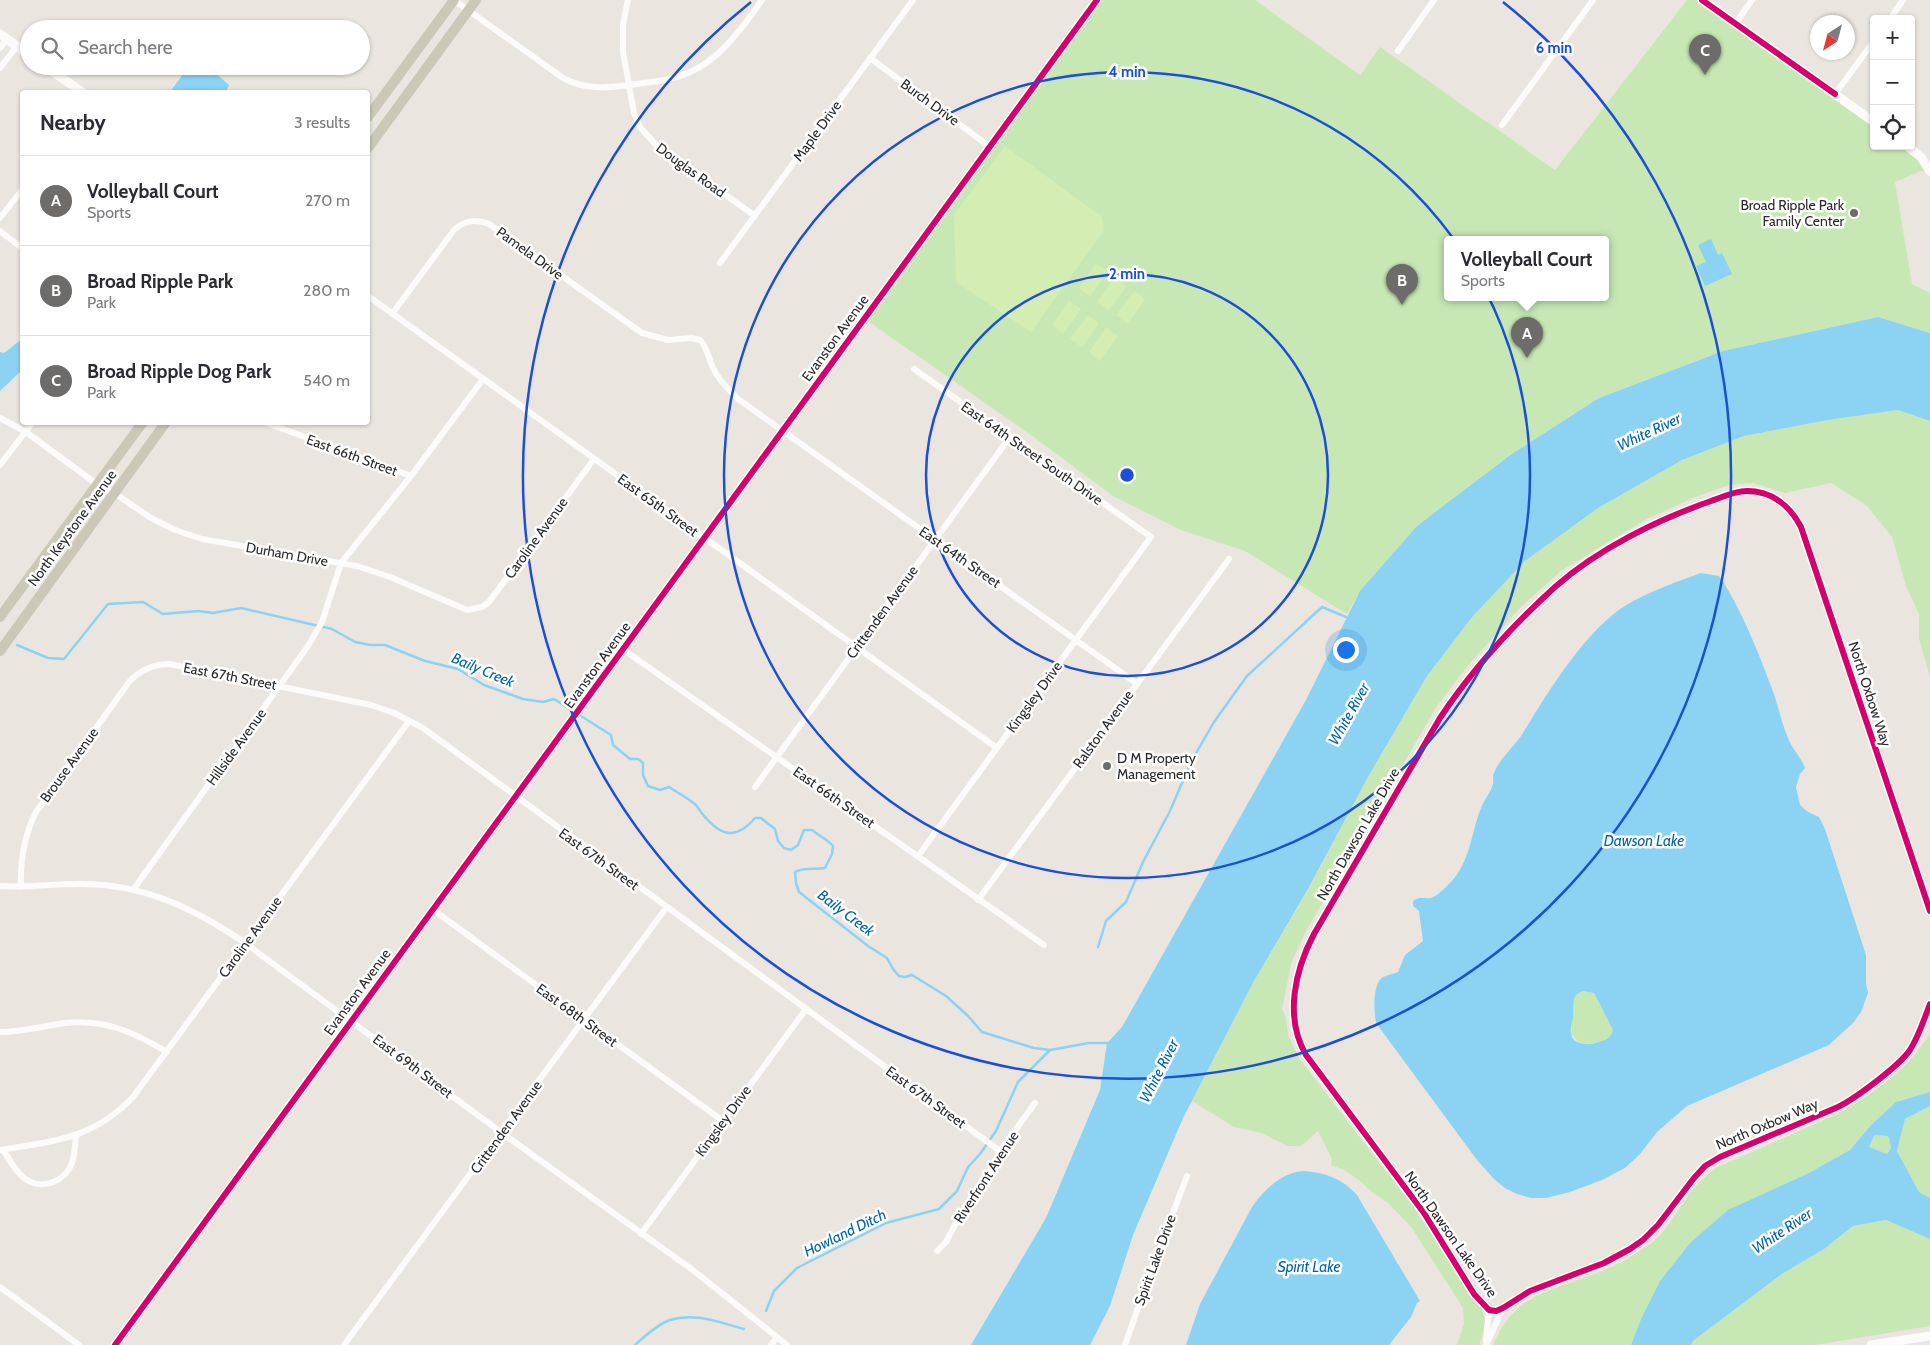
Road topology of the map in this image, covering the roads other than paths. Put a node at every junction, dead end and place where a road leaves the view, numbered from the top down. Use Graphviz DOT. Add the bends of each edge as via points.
graph roads {
  1 [pos="454,0"];
  2 [pos="476,0"];
  3 [pos="628,0"];
  4 [pos="762,0"];
  5 [pos="913,0"];
  6 [pos="1097,0"];
  7 [pos="1434,0"];
  8 [pos="1593,0"];
  9 [pos="1702,0"];
  10 [pos="1752,0"];
  11 [pos="1903,0"];
  12 [pos="468,10"];
  13 [pos="1893,15"];
  14 [pos="1735,24"];
  15 [pos="3,36"];
  16 [pos="16,46"];
  17 [pos="1870,46"];
  18 [pos="0,48"];
  19 [pos="20,49"];
  20 [pos="1398,51"];
  21 [pos="870,58"];
  22 [pos="0,68"];
  23 [pos="58,75"];
  24 [pos="629,85"];
  25 [pos="79,90"];
  26 [pos="1835,94"];
  27 [pos="370,114"];
  28 [pos="1870,119"];
  29 [pos="1502,125"];
  30 [pos="370,145"];
  31 [pos="990,146"];
  32 [pos="1912,150"];
  33 [pos="1930,170"];
  34 [pos="20,193"];
  35 [pos="755,216"];
  36 [pos="0,218"];
  37 [pos="0,231"];
  38 [pos="20,246"];
  39 [pos="720,263"];
  40 [pos="370,298"];
  41 [pos="392,314"];
  42 [pos="914,369"];
  43 [pos="483,379"];
  44 [pos="0,418"];
  45 [pos="31,425"];
  46 [pos="141,425"];
  47 [pos="163,425"];
  48 [pos="272,425"];
  49 [pos="26,432"];
  50 [pos="783,432"];
  51 [pos="1010,437"];
  52 [pos="594,459"];
  53 [pos="0,465"];
  54 [pos="411,476"];
  55 [pos="106,489"];
  56 [pos="1770,496"];
  57 [pos="1151,537"];
  58 [pos="704,538"];
  59 [pos="935,540"];
  60 [pos="1229,559"];
  61 [pos="341,563"];
  62 [pos="473,610"];
  63 [pos="0,617"];
  64 [pos="1076,640"];
  65 [pos="856,648"];
  66 [pos="0,650"];
  67 [pos="624,650"];
  68 [pos="155,665"];
  69 [pos="1136,683"];
  70 [pos="281,686"];
  71 [pos="409,720"];
  72 [pos="997,748"];
  73 [pos="777,756"];
  74 [pos="755,787"];
  75 [pos="515,797"];
  76 [pos="918,856"];
  77 [pos="0,886"];
  78 [pos="21,887"];
  79 [pos="133,890"];
  80 [pos="978,900"];
  81 [pos="666,908"];
  82 [pos="432,909"];
  83 [pos="1930,911"];
  84 [pos="245,943"];
  85 [pos="1044,945"];
  86 [pos="1930,1004"];
  87 [pos="806,1009"];
  88 [pos="584,1020"];
  89 [pos="351,1021"];
  90 [pos="0,1032"];
  91 [pos="166,1052"];
  92 [pos="1035,1103"];
  93 [pos="723,1121"];
  94 [pos="502,1133"];
  95 [pos="76,1136"];
  96 [pos="1,1150"];
  97 [pos="1000,1151"];
  98 [pos="1187,1176"];
  99 [pos="641,1234"];
  100 [pos="936,1251"];
  101 [pos="0,1288"];
  102 [pos="1503,1308"];
  103 [pos="1492,1311"];
  104 [pos="1930,1336"];
  105 [pos="777,1337"];
  106 [pos="1909,1342"];
  107 [pos="79,1345"];
  108 [pos="115,1345"];
  109 [pos="344,1345"];
  110 [pos="771,1345"];
  111 [pos="787,1345"];
  112 [pos="1125,1345"];
  113 [pos="1486,1345"];
  114 [pos="1871,1345"];
  1 -- 12 [label="street"];
  1 -- 27 [label="main road"];
  2 -- 12 [label="main road"];
  3 -- 24 [label="street, Douglas Road" via="622,44"];
  4 -- 24 [label="street" via="732,42 708,62 676,77"];
  5 -- 21 [label="street, Maple Drive"];
  6 -- 31 [label="street, Evanston Avenue"];
  7 -- 20 [label="street"];
  8 -- 29 [label="street"];
  9 -- 14 [label="street"];
  10 -- 14 [label="street"];
  11 -- 13 [label="street"];
  12 -- 24 [label="street" via="569,81 592,88"];
  12 -- 30 [label="main road"];
  14 -- 26 [label="street"];
  15 -- 16 [label="street"];
  15 -- 18 [label="street"];
  16 -- 19 [label="street"];
  16 -- 22 [label="street"];
  17 -- 26 [label="street"];
  21 -- 31 [label="street, Burch Drive"];
  21 -- 35 [label="street, Maple Drive"];
  23 -- 25 [label="street"];
  24 -- 35 [label="street, Douglas Road" via="637,121 650,140"];
  26 -- 28 [label="street"];
  31 -- 50 [label="street, Evanston Avenue"];
  32 -- 33 [label="street"];
  34 -- 36 [label="street"];
  35 -- 39 [label="street, Maple Drive"];
  37 -- 38 [label="street"];
  40 -- 41 [label="street, East 65th Street"];
  41 -- 43 [label="street, East 65th Street"];
  41 -- 50 [label="street, Pamela Drive" via="454,230 467,221 478,220 489,224 642,333 668,340 696,338 703,343 724,386"];
  42 -- 51 [label="street, East 64th Street South Drive"];
  43 -- 52 [label="street, East 65th Street"];
  43 -- 54 [label="street, Hillside Avenue"];
  44 -- 49 [label="street, Durham Drive"];
  45 -- 49 [label="street"];
  46 -- 55 [label="main road, North Keystone Avenue"];
  47 -- 55 [label="main road, North Keystone Avenue"];
  48 -- 54 [label="street, East 66th Street"];
  49 -- 53 [label="street"];
  49 -- 55 [label="street, Durham Drive"];
  50 -- 58 [label="street, Evanston Avenue"];
  50 -- 59 [label="street, East 64th Street"];
  51 -- 57 [label="street, East 64th Street South Drive"];
  51 -- 59 [label="street, Crittenden Avenue"];
  52 -- 58 [label="street, East 65th Street"];
  52 -- 62 [label="street, Caroline Avenue" via="489,602"];
  54 -- 61 [label="street, Hillside Avenue"];
  55 -- 61 [label="street, Durham Drive" via="159,523 192,536"];
  55 -- 63 [label="main road, North Keystone Avenue"];
  55 -- 66 [label="main road, North Keystone Avenue"];
  56 -- 83 [label="street, North Oxbow Way" via="1787,506 1806,538"];
  56 -- 103 [label="street, North Dawson Lake Drive" via="1754,492 1734,493 1688,508 1622,541 1571,574 1514,627 1440,718 1302,958 1294,999 1297,1031 1303,1050 1424,1213 1474,1294"];
  57 -- 64 [label="street, Kingsley Drive"];
  58 -- 65 [label="street, East 65th Street"];
  58 -- 67 [label="street, Evanston Avenue"];
  59 -- 64 [label="street, East 64th Street"];
  59 -- 65 [label="street, Crittenden Avenue"];
  60 -- 69 [label="street, Ralston Avenue"];
  61 -- 62 [label="street, Durham Drive" via="371,570 459,608"];
  61 -- 70 [label="street, Hillside Avenue" via="322,622"];
  64 -- 69 [label="street, East 64th Street"];
  64 -- 72 [label="street, Kingsley Drive"];
  65 -- 72 [label="street, East 65th Street"];
  65 -- 73 [label="street, Crittenden Avenue"];
  67 -- 73 [label="street, East 66th Street"];
  67 -- 75 [label="street, Evanston Avenue"];
  68 -- 70 [label="street, East 67th Street" via="170,664"];
  68 -- 78 [label="street, Brouse Avenue" via="138,673 129,682 40,805 24,840"];
  69 -- 80 [label="street, Ralston Avenue"];
  70 -- 71 [label="street, East 67th Street" via="371,705"];
  70 -- 79 [label="street, Hillside Avenue"];
  71 -- 75 [label="street, East 67th Street"];
  71 -- 84 [label="street, Caroline Avenue"];
  72 -- 76 [label="street, Kingsley Drive"];
  73 -- 74 [label="street, Crittenden Avenue"];
  73 -- 76 [label="street, East 66th Street"];
  75 -- 81 [label="street, East 67th Street"];
  75 -- 82 [label="street, Evanston Avenue"];
  76 -- 80 [label="street, East 66th Street"];
  77 -- 78 [label="street, East 69th Street"];
  78 -- 79 [label="street, East 69th Street" via="76,884"];
  79 -- 84 [label="street, East 69th Street" via="192,910"];
  80 -- 85 [label="street, East 66th Street"];
  81 -- 87 [label="street, East 67th Street"];
  81 -- 88 [label="street, Crittenden Avenue"];
  82 -- 88 [label="street, East 68th Street"];
  82 -- 89 [label="street, Evanston Avenue"];
  84 -- 89 [label="street, East 69th Street"];
  84 -- 91 [label="street, Caroline Avenue"];
  86 -- 102 [label="street, North Oxbow Way" via="1906,1055 1851,1099 1713,1161 1694,1178 1658,1225 1637,1245 1604,1263 1530,1292"];
  87 -- 93 [label="street, Kingsley Drive"];
  87 -- 97 [label="street, East 67th Street"];
  88 -- 93 [label="street, East 68th Street"];
  88 -- 94 [label="street, Crittenden Avenue"];
  89 -- 94 [label="street, East 69th Street"];
  89 -- 108 [label="street, Evanston Avenue"];
  90 -- 91 [label="street" via="67,1023 94,1023 132,1032"];
  91 -- 95 [label="street, Caroline Avenue" via="124,1106"];
  92 -- 97 [label="street, Riverfront Avenue"];
  93 -- 99 [label="street, Kingsley Drive"];
  94 -- 99 [label="street, East 69th Street"];
  94 -- 109 [label="street, Crittenden Avenue"];
  95 -- 96 [label="street, Caroline Avenue"];
  95 -- 96 [label="street, Caroline Avenue" via="74,1158 68,1171 48,1184 38,1184 22,1177"];
  97 -- 100 [label="street, Riverfront Avenue" via="979,1193 957,1221 946,1242"];
  98 -- 112 [label="street, Spirit Lake Drive"];
  99 -- 105 [label="street, East 69th Street" via="694,1271"];
  101 -- 107 [label="street"];
  102 -- 103 [label="street, North Oxbow Way"];
  102 -- 113 [label="street"];
  103 -- 113 [label="street"];
  104 -- 106 [label="street"];
  105 -- 110 [label="street"];
  105 -- 111 [label="street, East 69th Street"];
  106 -- 114 [label="street"];
}
